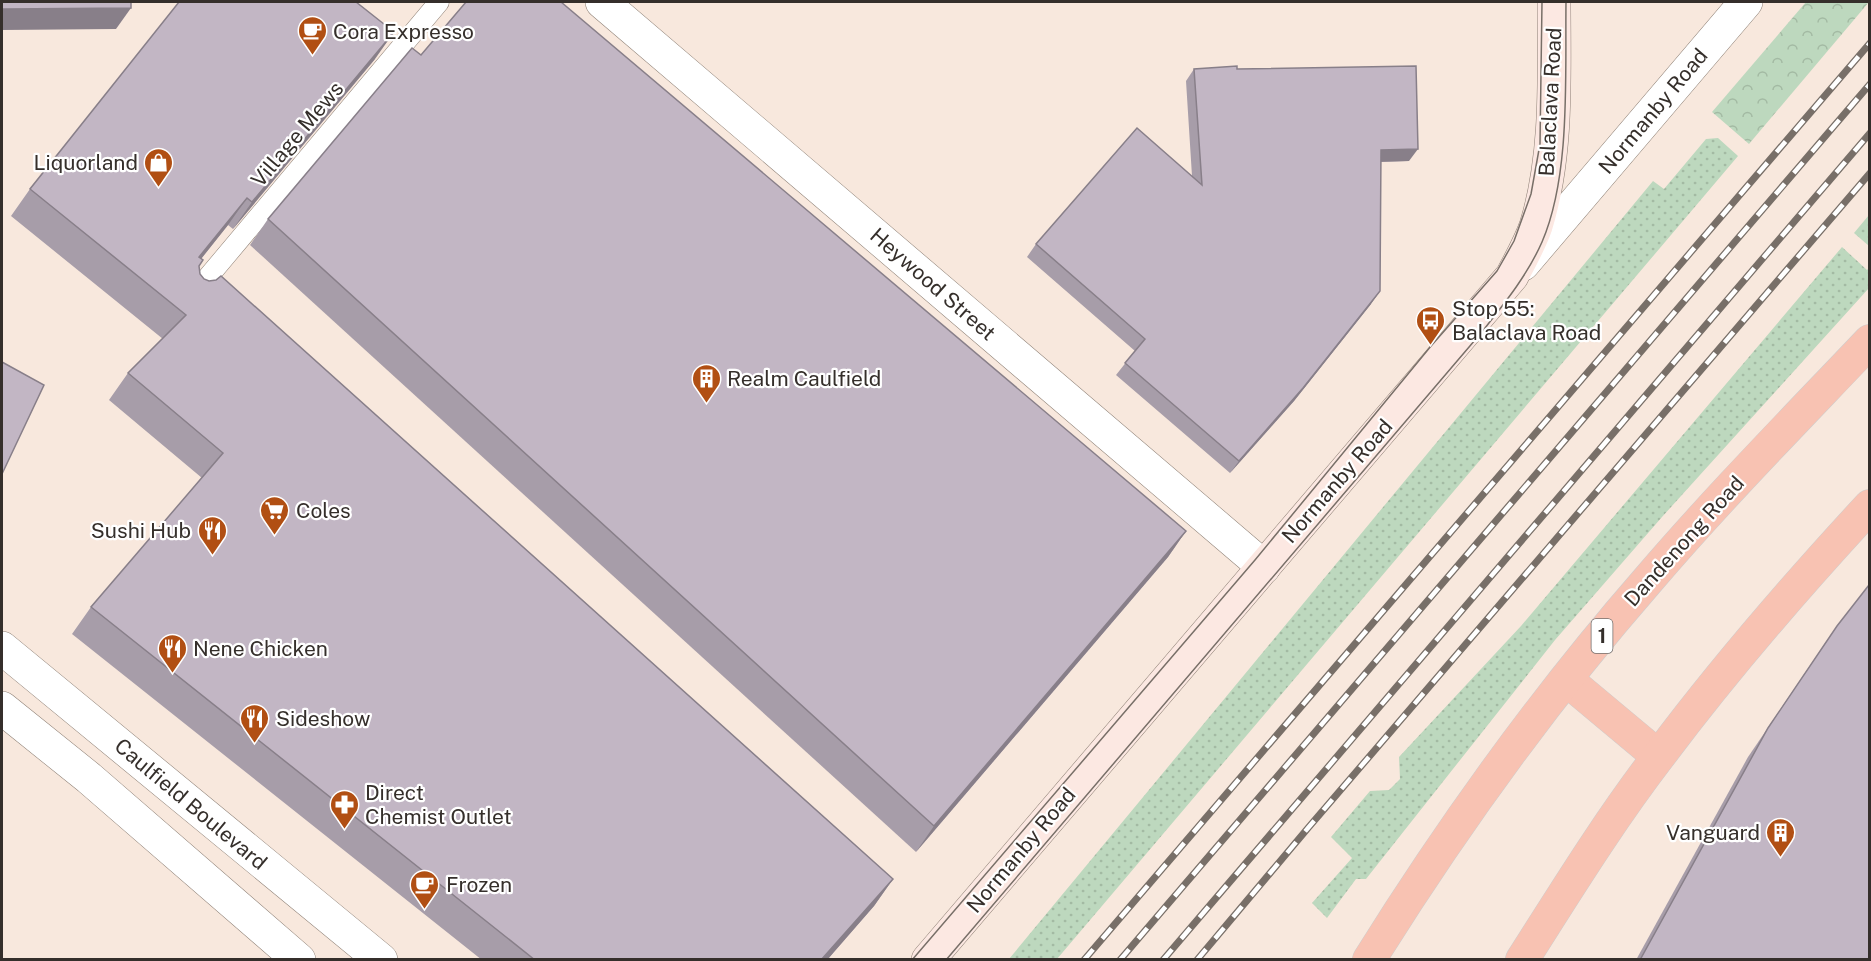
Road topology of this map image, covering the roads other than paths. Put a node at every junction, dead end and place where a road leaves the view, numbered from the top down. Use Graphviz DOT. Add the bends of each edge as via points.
graph roads {
  1 [pos="440,2"];
  2 [pos="602,2"];
  3 [pos="1554,2"];
  4 [pos="1746,2"];
  5 [pos="192,296"];
  6 [pos="1494,298"];
  7 [pos="1869,340"];
  8 [pos="1869,506"];
  9 [pos="1264,567"];
  10 [pos="2,648"];
  11 [pos="1567,680"];
  12 [pos="2,708"];
  13 [pos="1658,756"];
  14 [pos="299,960"];
  15 [pos="381,960"];
  16 [pos="928,960"];
  17 [pos="1370,960"];
  18 [pos="1522,960"];
  1 -- 5 [label="lane, Village Mews"];
  2 -- 9 [label="street, Heywood Street"];
  3 -- 6 [label="main road, Balaclava Road" via="1552,130 1543,200 1525,252"];
  4 -- 6 [label="street, Normanby Road"];
  6 -- 9 [label="main road, Normanby Road"];
  7 -- 11 [label="highway, Dandenong Road / 1" via="1682,541"];
  8 -- 13 [label="highway" via="1753,638"];
  9 -- 16 [label="main road, Normanby Road"];
  10 -- 15 [label="street, Caulfield Boulevard"];
  11 -- 13 [label="highway"];
  11 -- 17 [label="highway, Dandenong Road / 1" via="1457,828"];
  12 -- 14 [label="street"];
  13 -- 18 [label="highway"];
}
